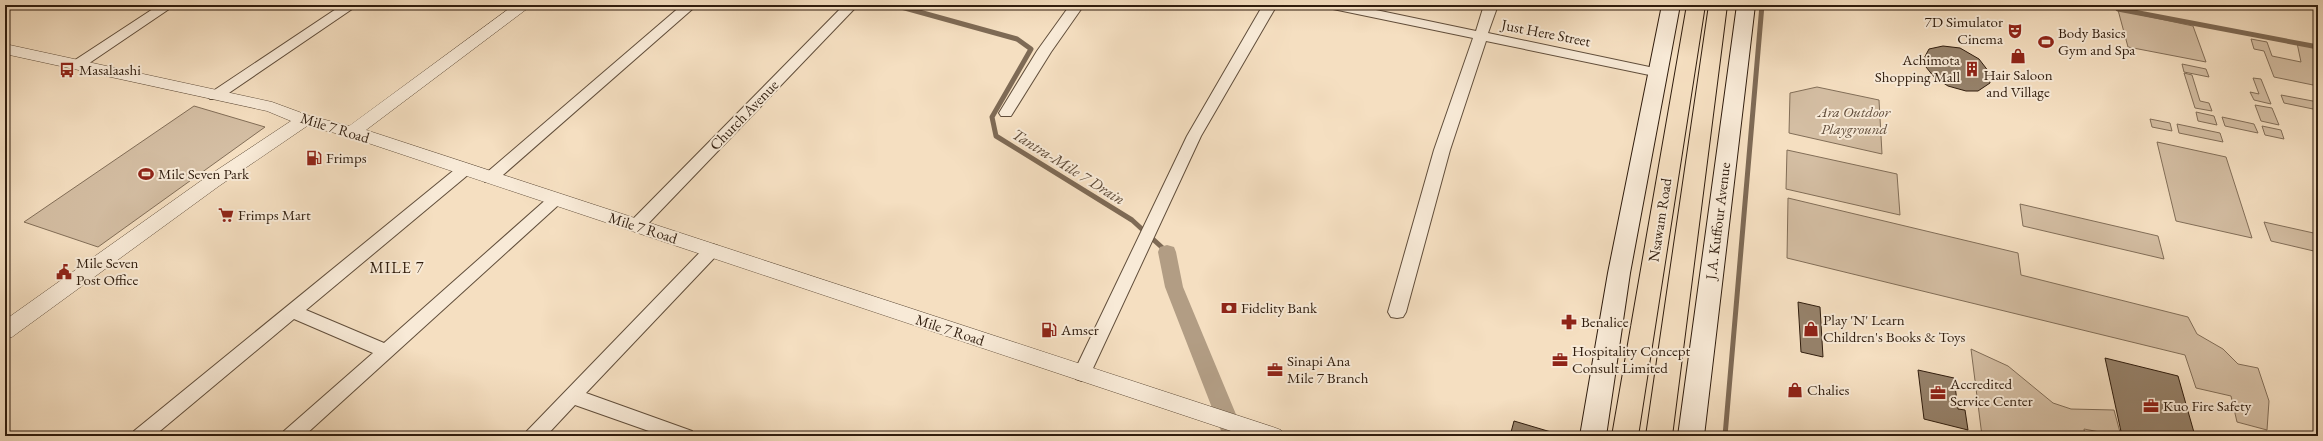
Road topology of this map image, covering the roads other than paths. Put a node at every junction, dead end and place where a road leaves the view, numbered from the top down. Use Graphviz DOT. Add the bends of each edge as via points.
graph roads {
  1 [pos="168,5"];
  2 [pos="351,5"];
  3 [pos="524,5"];
  4 [pos="690,5"];
  5 [pos="851,5"];
  6 [pos="1077,5"];
  7 [pos="1270,5"];
  8 [pos="1333,5"];
  9 [pos="1491,5"];
  10 [pos="1671,5"];
  11 [pos="1696,5"];
  12 [pos="1718,5"];
  13 [pos="1746,5"];
  14 [pos="1480,37"];
  15 [pos="5,49"];
  16 [pos="77,65"];
  17 [pos="1659,73"];
  18 [pos="215,96"];
  19 [pos="1006,113"];
  20 [pos="304,120"];
  21 [pos="352,132"];
  22 [pos="464,170"];
  23 [pos="490,178"];
  24 [pos="556,200"];
  25 [pos="637,225"];
  26 [pos="712,250"];
  27 [pos="292,311"];
  28 [pos="1397,312"];
  29 [pos="5,331"];
  30 [pos="386,351"];
  31 [pos="1082,374"];
  32 [pos="572,396"];
  33 [pos="141,436"];
  34 [pos="291,436"];
  35 [pos="534,436"];
  36 [pos="685,436"];
  37 [pos="1273,436"];
  38 [pos="1593,436"];
  39 [pos="1625,436"];
  40 [pos="1659,436"];
  41 [pos="1691,436"];
  1 -- 16 [label="street"];
  2 -- 18 [label="street"];
  3 -- 21 [label="street"];
  4 -- 23 [label="street"];
  5 -- 25 [label="street, Church Avenue"];
  6 -- 19 [label="street" via="1044,51"];
  7 -- 31 [label="street" via="1194,136"];
  8 -- 14 [label="street, Just Here Street"];
  9 -- 14 [label="street"];
  10 -- 17 [label="main road"];
  11 -- 39 [label="highway, Nsawam Road"];
  12 -- 40 [label="highway, Nsawam Road"];
  13 -- 41 [label="main road, J.A. Kuffour Avenue"];
  14 -- 17 [label="street, Just Here Street"];
  14 -- 28 [label="street" via="1442,150"];
  15 -- 16 [label="street, Mile 7 Road"];
  16 -- 18 [label="street, Mile 7 Road"];
  17 -- 38 [label="main road" via="1619,273"];
  18 -- 20 [label="street, Mile 7 Road" via="272,107"];
  20 -- 21 [label="street, Mile 7 Road"];
  20 -- 29 [label="street" via="212,182"];
  21 -- 22 [label="street, Mile 7 Road"];
  22 -- 23 [label="street, Mile 7 Road"];
  22 -- 27 [label="street"];
  23 -- 24 [label="street, Mile 7 Road"];
  24 -- 25 [label="street, Mile 7 Road"];
  24 -- 30 [label="street"];
  25 -- 26 [label="street, Mile 7 Road"];
  26 -- 31 [label="street, Mile 7 Road"];
  26 -- 32 [label="street"];
  27 -- 30 [label="street"];
  27 -- 33 [label="street"];
  30 -- 34 [label="street"];
  31 -- 37 [label="street, Mile 7 Road"];
  32 -- 35 [label="street"];
  32 -- 36 [label="street"];
}
